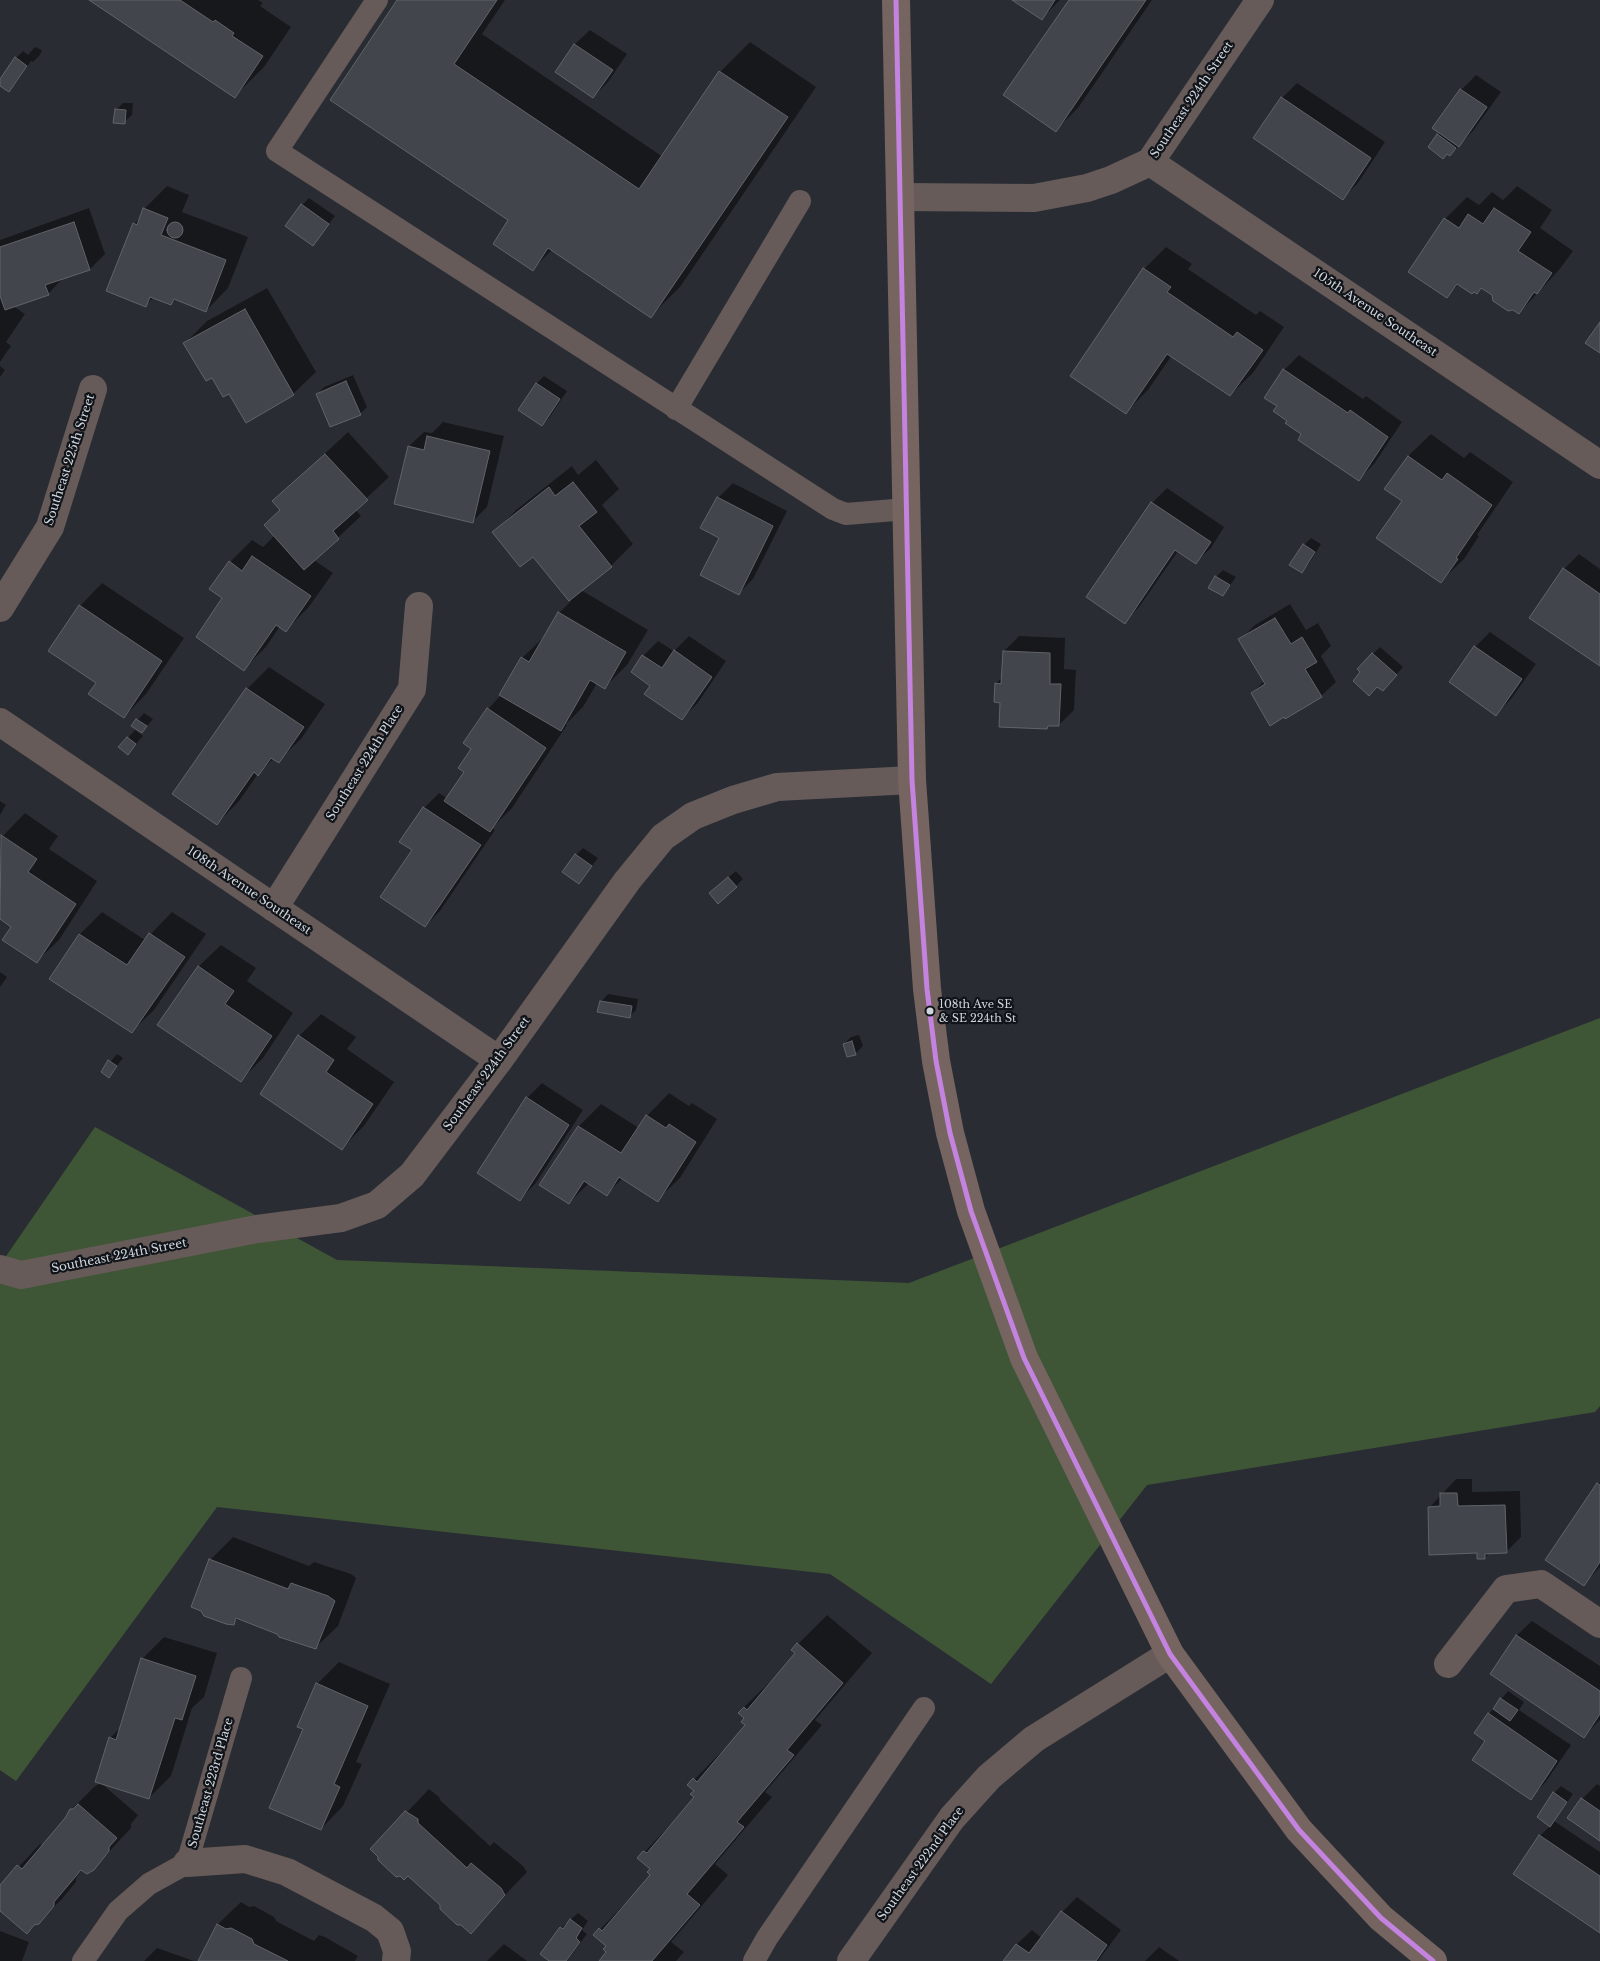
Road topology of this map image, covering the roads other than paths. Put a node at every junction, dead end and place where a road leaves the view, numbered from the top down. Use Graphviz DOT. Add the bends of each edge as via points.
graph roads {
  1 [pos="377,0"];
  2 [pos="896,0"];
  3 [pos="1260,0"];
  4 [pos="1150,162"];
  5 [pos="900,197"];
  6 [pos="800,200"];
  7 [pos="93,389"];
  8 [pos="676,409"];
  9 [pos="1600,464"];
  10 [pos="907,510"];
  11 [pos="419,606"];
  12 [pos="0,608"];
  13 [pos="0,722"];
  14 [pos="912,780"];
  15 [pos="274,908"];
  16 [pos="499,1060"];
  17 [pos="0,1269"];
  18 [pos="1600,1624"];
  19 [pos="1170,1654"];
  20 [pos="1448,1664"];
  21 [pos="241,1678"];
  22 [pos="924,1708"];
  23 [pos="187,1863"];
  24 [pos="83,1961"];
  25 [pos="396,1961"];
  26 [pos="754,1961"];
  27 [pos="851,1961"];
  28 [pos="1433,1961"];
  1 -- 8 [label="lane" via="276,151"];
  2 -- 5 [label="main road"];
  3 -- 4 [label="street, Southeast 224th Street"];
  4 -- 5 [label="street, Southeast 224th Street" via="1087,188 1034,198"];
  4 -- 9 [label="street, 105th Avenue Southeast"];
  5 -- 10 [label="main road"];
  6 -- 8 [label="lane"];
  7 -- 12 [label="street, Southeast 225th Street" via="50,527"];
  8 -- 10 [label="lane" via="833,509 846,514"];
  10 -- 14 [label="main road"];
  11 -- 15 [label="street, Southeast 224th Place" via="412,688"];
  13 -- 15 [label="street, 108th Avenue Southeast"];
  14 -- 16 [label="street, Southeast 224th Street" via="778,787 693,816 663,837 627,881"];
  14 -- 19 [label="main road" via="926,989 950,1133 971,1211 1024,1358"];
  15 -- 16 [label="street, 108th Avenue Southeast"];
  16 -- 17 [label="street, Southeast 224th Street" via="412,1175 377,1205 341,1218 257,1228 21,1275"];
  18 -- 20 [label="street" via="1541,1584 1506,1590"];
  19 -- 27 [label="street, Southeast 222nd Place" via="1034,1739 989,1777 952,1818"];
  19 -- 28 [label="main road" via="1299,1830 1381,1918"];
  21 -- 23 [label="lane, Southeast 223rd Place"];
  22 -- 26 [label="lane"];
  23 -- 24 [label="lane, Southeast 223rd Place" via="149,1884 118,1911"];
  23 -- 25 [label="street" via="245,1860 287,1872 374,1918 390,1931 397,1951"];
}
